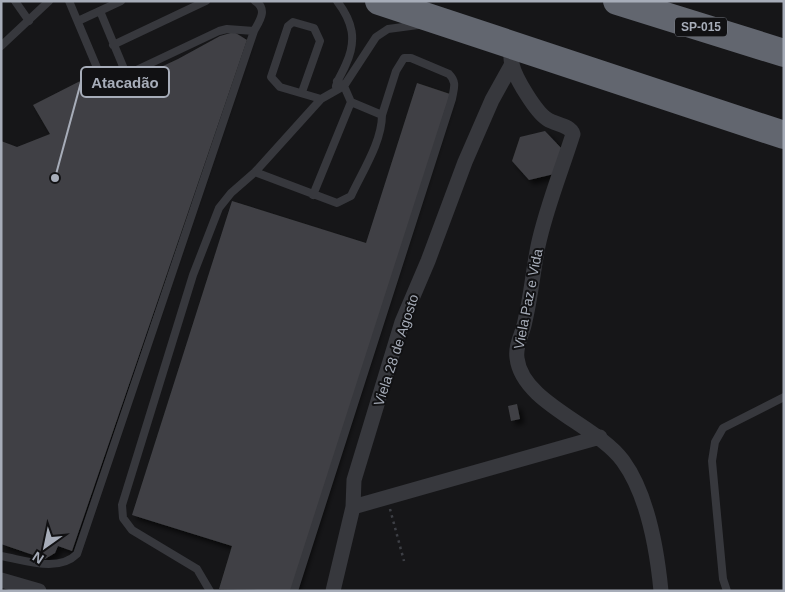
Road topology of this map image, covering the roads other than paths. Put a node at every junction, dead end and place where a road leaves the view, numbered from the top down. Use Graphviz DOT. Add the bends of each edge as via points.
graph roads {
  1 [pos="15,1"];
  2 [pos="49,1"];
  3 [pos="121,1"];
  4 [pos="206,1"];
  5 [pos="255,1"];
  6 [pos="337,1"];
  7 [pos="379,1"];
  8 [pos="617,1"];
  9 [pos="72,2"];
  10 [pos="100,11"];
  11 [pos="30,21"];
  12 [pos="78,21"];
  13 [pos="448,24"];
  14 [pos="254,31"];
  15 [pos="113,45"];
  16 [pos="1,46"];
  17 [pos="784,53"];
  18 [pos="512,54"];
  19 [pos="127,76"];
  20 [pos="340,84"];
  21 [pos="302,92"];
  22 [pos="321,99"];
  23 [pos="352,102"];
  24 [pos="382,115"];
  25 [pos="784,134"];
  26 [pos="255,172"];
  27 [pos="313,194"];
  28 [pos="784,397"];
  29 [pos="600,436"];
  30 [pos="353,506"];
  31 [pos="1,556"];
  32 [pos="1,580"];
  33 [pos="39,591"];
  34 [pos="210,591"];
  35 [pos="294,591"];
  36 [pos="333,591"];
  37 [pos="661,591"];
  38 [pos="727,591"];
  1 -- 11 [label="lane"];
  2 -- 11 [label="lane"];
  3 -- 10 [label="lane"];
  4 -- 15 [label="lane"];
  5 -- 14 [label="lane" via="263,12"];
  6 -- 20 [label="lane" via="352,23 354,33 351,54"];
  7 -- 13 [label="highway"];
  8 -- 17 [label="highway, SP-015"];
  9 -- 12 [label="lane"];
  10 -- 12 [label="lane"];
  10 -- 15 [label="lane"];
  11 -- 16 [label="lane"];
  12 -- 19 [label="lane" via="102,76 111,82"];
  13 -- 18 [label="highway"];
  13 -- 20 [label="lane" via="388,28 368,46"];
  14 -- 19 [label="lane" via="219,31"];
  14 -- 31 [label="lane" via="77,554 57,565"];
  15 -- 19 [label="lane"];
  18 -- 25 [label="highway"];
  18 -- 29 [label="street, Viela Paz e Vida" via="518,79 535,106 547,119 568,128 573,134 552,191 538,245 517,358 523,377 539,395"];
  18 -- 30 [label="street, Viela 28 de Agosto" via="464,162 402,322 354,480"];
  20 -- 22 [label="lane" via="336,91"];
  20 -- 23 [label="lane"];
  21 -- 21 [label="lane" via="280,87 271,76 288,26 293,22 314,28 320,41"];
  21 -- 22 [label="lane"];
  22 -- 26 [label="lane"];
  23 -- 24 [label="lane"];
  23 -- 27 [label="lane"];
  24 -- 27 [label="lane" via="374,145 351,196 337,203"];
  24 -- 35 [label="lane" via="396,71 404,58 411,58 453,78 452,98"];
  26 -- 27 [label="lane"];
  26 -- 34 [label="lane" via="219,208 209,231 121,512 132,530 197,569"];
  28 -- 38 [label="lane" via="723,428 715,442 712,461 723,579"];
  29 -- 30 [label="street"];
  29 -- 37 [label="street, Viela Paz e Vida" via="623,461 635,484 650,525"];
  30 -- 36 [label="street, Viela 28 de Agosto"];
  32 -- 33 [label="street"];
}
